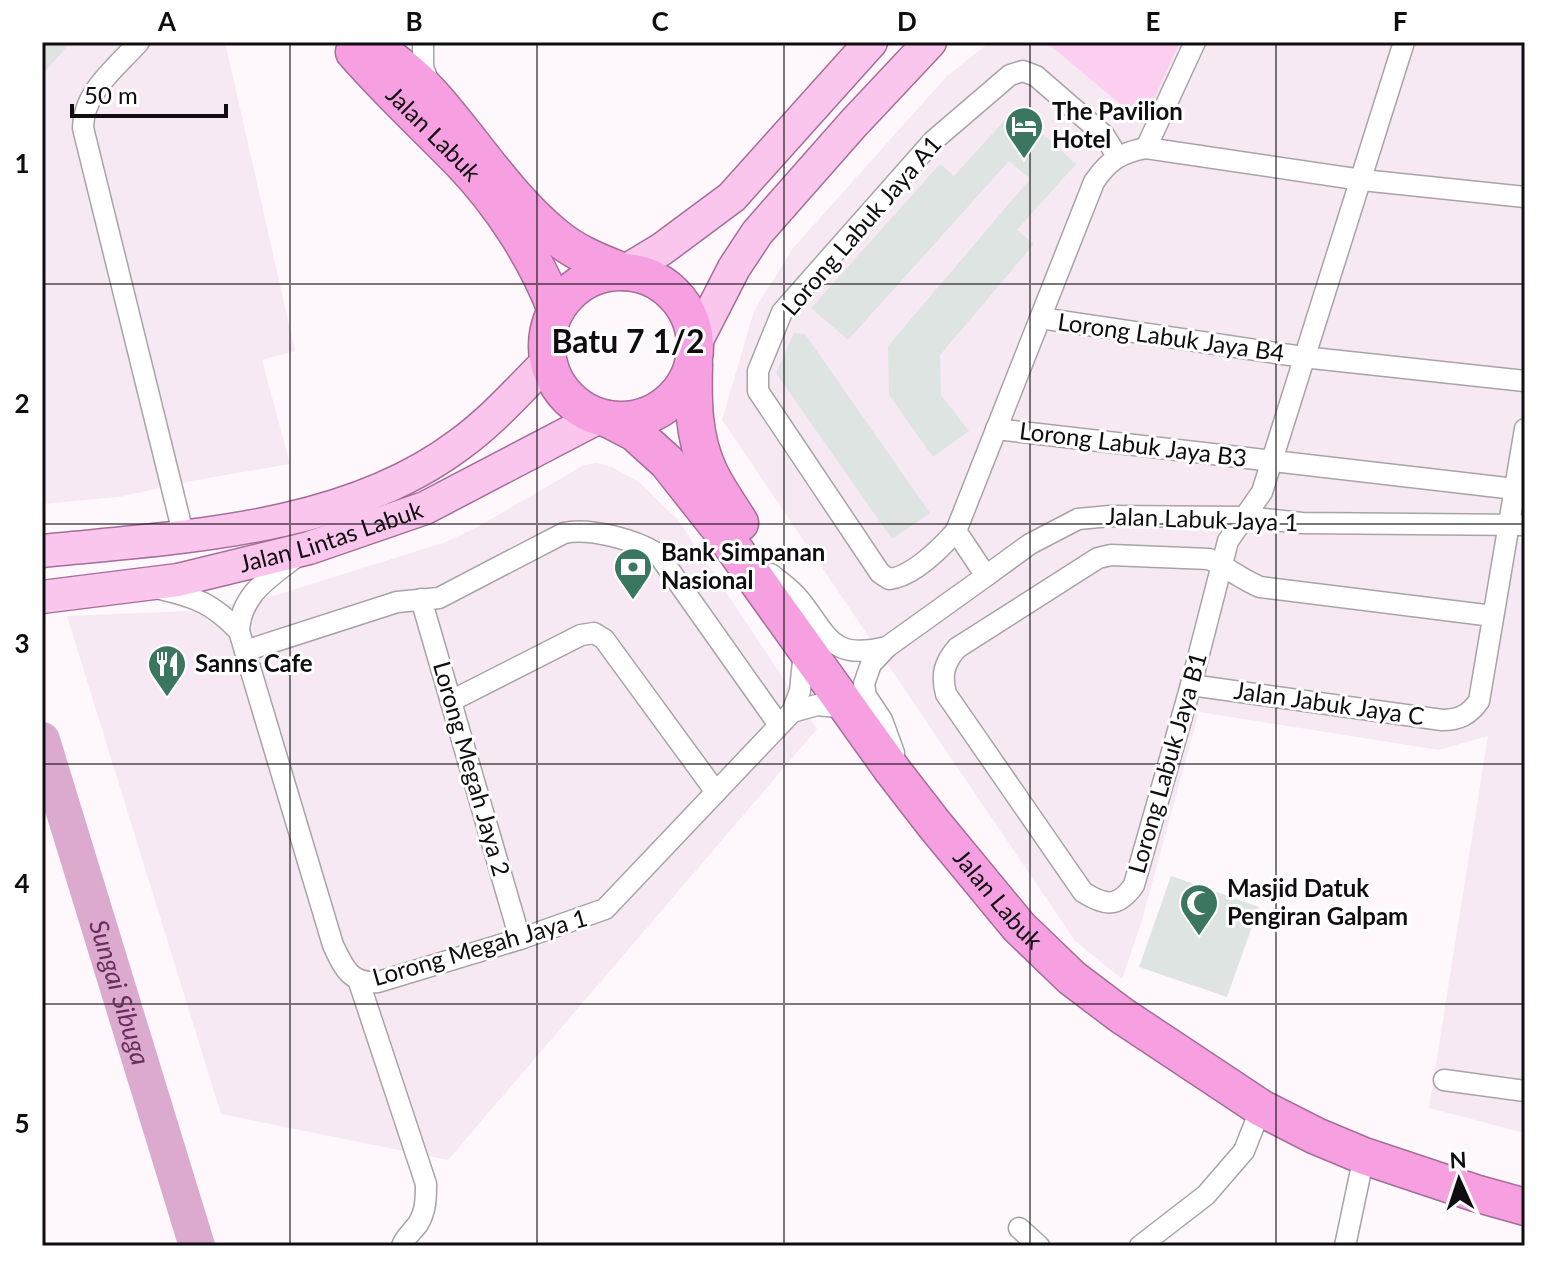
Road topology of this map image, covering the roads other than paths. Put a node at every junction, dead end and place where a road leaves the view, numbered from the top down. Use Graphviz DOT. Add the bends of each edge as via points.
graph roads {
  1 [pos="139,42"];
  2 [pos="871,42"];
  3 [pos="930,42"];
  4 [pos="1195,42"];
  5 [pos="1404,42"];
  6 [pos="359,49"];
  7 [pos="411,50"];
  8 [pos="1146,148"];
  9 [pos="1117,156"];
  10 [pos="461,162"];
  11 [pos="1362,180"];
  12 [pos="1525,197"];
  13 [pos="624,272"];
  14 [pos="556,310"];
  15 [pos="1040,318"];
  16 [pos="695,353"];
  17 [pos="1303,357"];
  18 [pos="548,361"];
  19 [pos="1525,381"];
  20 [pos="604,418"];
  21 [pos="996,429"];
  22 [pos="1525,429"];
  23 [pos="1270,461"];
  24 [pos="1515,489"];
  25 [pos="1245,517"];
  26 [pos="1516,525"];
  27 [pos="956,531"];
  28 [pos="184,537"];
  29 [pos="309,548"];
  30 [pos="42,551"];
  31 [pos="1222,566"];
  32 [pos="771,574"];
  33 [pos="986,576"];
  34 [pos="141,585"];
  35 [pos="45,597"];
  36 [pos="421,599"];
  37 [pos="1493,616"];
  38 [pos="242,641"];
  39 [pos="805,647"];
  40 [pos="887,647"];
  41 [pos="1191,685"];
  42 [pos="451,701"];
  43 [pos="848,708"];
  44 [pos="786,719"];
  45 [pos="894,753"];
  46 [pos="716,792"];
  47 [pos="520,939"];
  48 [pos="359,982"];
  49 [pos="1444,1080"];
  50 [pos="1525,1091"];
  51 [pos="1261,1108"];
  52 [pos="1364,1156"];
  53 [pos="1525,1191"];
  54 [pos="1525,1207"];
  55 [pos="1019,1228"];
  56 [pos="402,1246"];
  57 [pos="1039,1246"];
  58 [pos="1140,1246"];
  59 [pos="1345,1246"];
  1 -- 28 [label="street" via="89,98 83,128"];
  2 -- 13 [label="main road" via="732,197"];
  3 -- 16 [label="main road" via="757,233 734,268"];
  4 -- 8 [label="street"];
  5 -- 11 [label="street, Lorong Labuk Jaya B1"];
  6 -- 7 [label="highway"];
  6 -- 10 [label="highway, Jalan Labuk"];
  7 -- 10 [label="highway" via="402,79 405,90"];
  7 -- 13 [label="highway" via="436,100 531,215 581,254"];
  8 -- 9 [label="street"];
  8 -- 11 [label="street"];
  9 -- 15 [label="street" via="1094,182"];
  9 -- 27 [label="street, Lorong Labuk Jaya A1" via="1104,135 1036,76 1023,71 1010,75 933,141 782,312 758,371 758,391 884,577 899,577"];
  10 -- 14 [label="highway, Jalan Labuk" via="500,209 537,267"];
  11 -- 12 [label="street"];
  11 -- 17 [label="street, Lorong Labuk Jaya B1"];
  13 -- 14 [label="highway" via="585,281"];
  13 -- 16 [label="highway" via="646,276 681,301 692,320"];
  14 -- 18 [label="highway" via="548,335"];
  15 -- 17 [label="street, Lorong Labuk Jaya B4"];
  15 -- 21 [label="street"];
  16 -- 20 [label="highway" via="685,385 671,402 630,420"];
  16 -- 32 [label="highway, Jalan Labuk" via="693,405 708,470"];
  17 -- 19 [label="street, Lorong Labuk Jaya B4"];
  17 -- 23 [label="street, Lorong Labuk Jaya B1"];
  18 -- 20 [label="highway" via="572,402"];
  18 -- 28 [label="main road, Jalan Lintas Labuk" via="504,409 424,467 321,510 260,527"];
  20 -- 29 [label="main road, Jalan Lintas Labuk" via="425,508"];
  20 -- 39 [label="highway, Jalan Labuk" via="635,433 667,462"];
  21 -- 23 [label="street, Lorong Labuk Jaya B3"];
  21 -- 27 [label="street"];
  22 -- 24 [label="street"];
  23 -- 24 [label="street, Lorong Labuk Jaya B3"];
  23 -- 25 [label="street, Lorong Labuk Jaya B1" via="1262,492"];
  24 -- 26 [label="street"];
  25 -- 26 [label="street, Jalan Labuk Jaya 1" via="1302,523"];
  25 -- 31 [label="street, Lorong Labuk Jaya B1" via="1228,541"];
  25 -- 33 [label="street, Jalan Labuk Jaya 1" via="1078,519 1030,544"];
  26 -- 37 [label="street"];
  27 -- 33 [label="street"];
  28 -- 30 [label="main road, Jalan Lintas Labuk"];
  29 -- 34 [label="main road, Jalan Lintas Labuk"];
  29 -- 38 [label="street" via="250,596 240,615"];
  31 -- 37 [label="street" via="1260,587"];
  31 -- 41 [label="street, Lorong Labuk Jaya B1"];
  31 -- 41 [label="street, Lorong Labuk Jaya B1" via="1209,559 1098,558 957,648 943,672 946,694 1079,887 1098,902 1112,904 1134,885"];
  32 -- 40 [label="street" via="832,642 855,652"];
  32 -- 45 [label="highway, Jalan Labuk"];
  33 -- 40 [label="street, Jalan Labuk Jaya 1"];
  34 -- 35 [label="main road, Jalan Lintas Labuk"];
  34 -- 38 [label="street" via="199,600 223,615"];
  36 -- 38 [label="street"];
  36 -- 42 [label="street, Lorong Megah Jaya 2"];
  36 -- 44 [label="street" via="439,598 564,533 582,531 643,544 668,564"];
  37 -- 41 [label="street, Jalan Jabuk Jaya C" via="1479,701 1454,720"];
  38 -- 48 [label="street, Lorong Megah Jaya 1" via="333,945"];
  39 -- 43 [label="highway, Jalan Labuk"];
  39 -- 44 [label="street, Lorong Megah Jaya 1" via="802,678"];
  40 -- 45 [label="street" via="871,664 864,684"];
  42 -- 46 [label="street" via="594,633 604,639"];
  42 -- 47 [label="street, Lorong Megah Jaya 2"];
  43 -- 44 [label="street" via="817,705"];
  43 -- 51 [label="highway, Jalan Labuk" via="1019,927 1121,1015"];
  44 -- 46 [label="street, Lorong Megah Jaya 1"];
  45 -- 53 [label="highway, Jalan Labuk" via="1006,894 1060,949 1148,1021 1240,1082 1323,1125 1371,1145"];
  46 -- 47 [label="street, Lorong Megah Jaya 1" via="605,909"];
  47 -- 48 [label="street, Lorong Megah Jaya 1" via="378,982"];
  48 -- 56 [label="street" via="426,1184 426,1206"];
  49 -- 50 [label="street"];
  51 -- 52 [label="highway, Jalan Labuk"];
  51 -- 58 [label="street" via="1244,1151 1206,1195"];
  52 -- 54 [label="highway, Jalan Labuk"];
  52 -- 59 [label="street"];
  55 -- 57 [label="street"];
}
